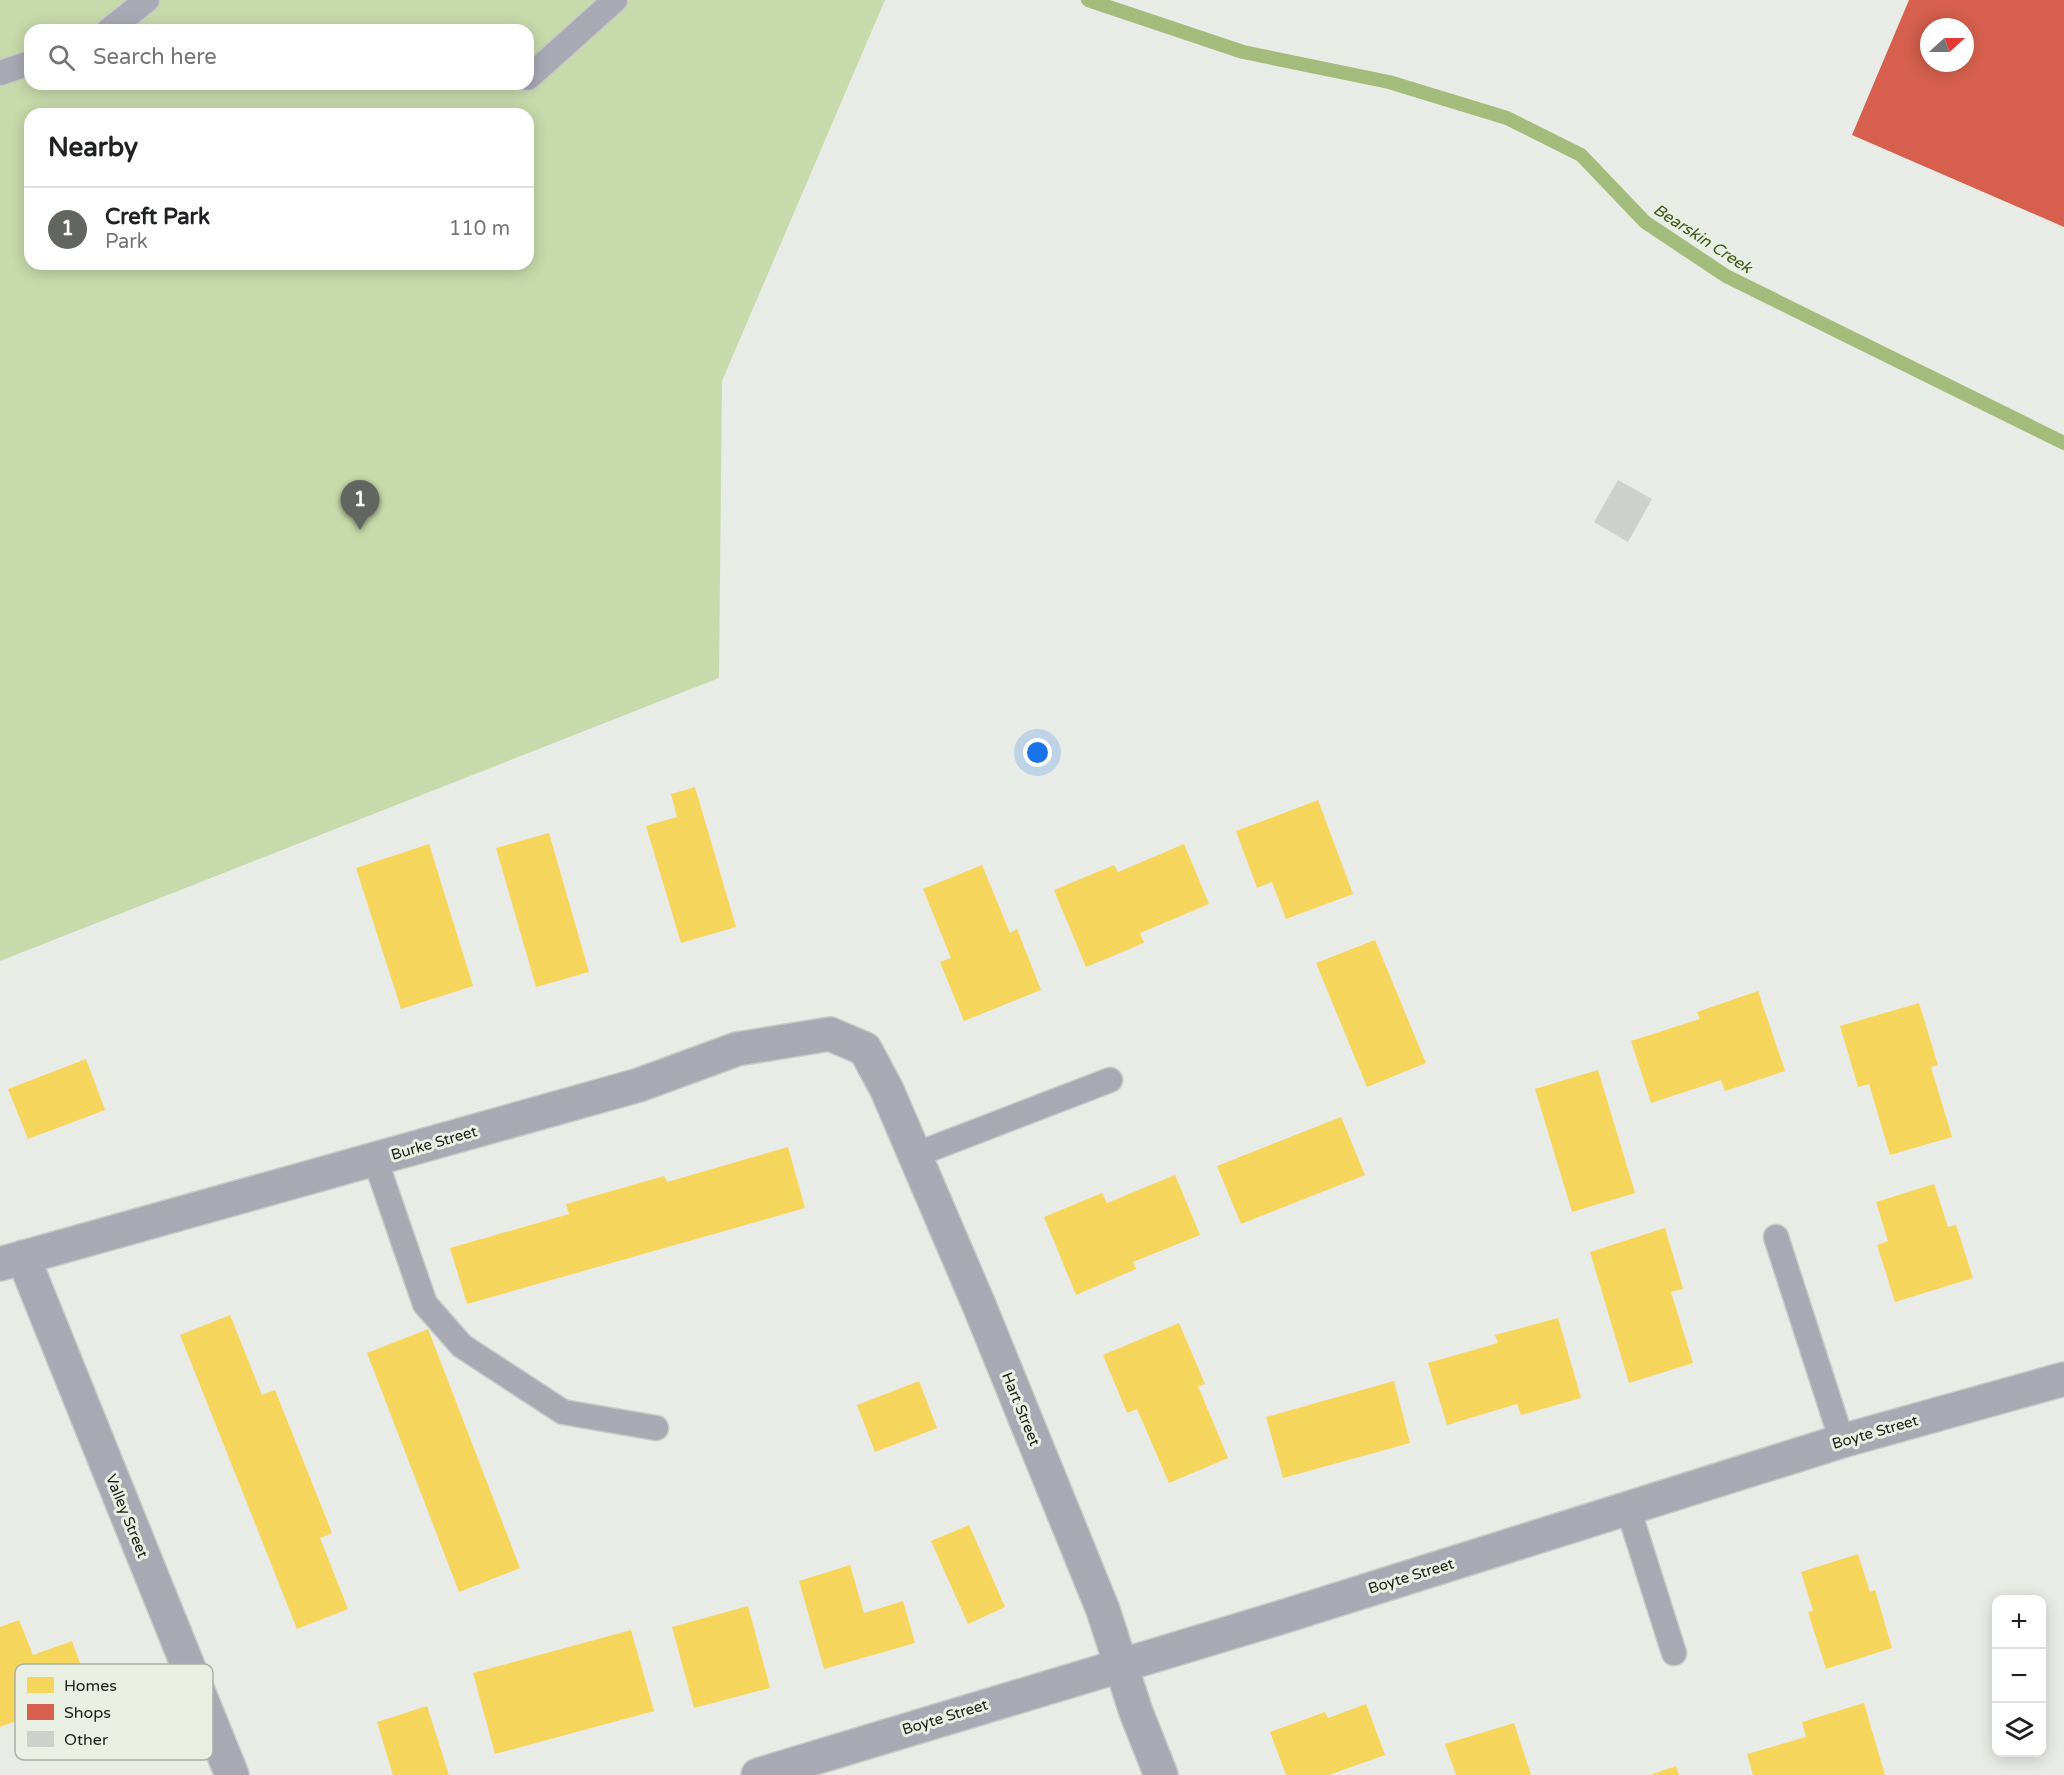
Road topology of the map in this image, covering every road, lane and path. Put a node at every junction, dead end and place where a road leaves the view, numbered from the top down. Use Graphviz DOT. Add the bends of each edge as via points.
graph roads {
  1 [pos="147,0"];
  2 [pos="615,0"];
  3 [pos="117,24"];
  4 [pos="24,65"];
  5 [pos="534,72"];
  6 [pos="0,73"];
  7 [pos="865,1049"];
  8 [pos="1110,1080"];
  9 [pos="915,1155"];
  10 [pos="375,1159"];
  11 [pos="1776,1236"];
  12 [pos="11,1261"];
  13 [pos="2064,1379"];
  14 [pos="656,1428"];
  15 [pos="1842,1441"];
  16 [pos="1628,1509"];
  17 [pos="1674,1653"];
  18 [pos="184,1664"];
  19 [pos="1122,1664"];
  20 [pos="213,1731"];
  21 [pos="232,1775"];
  22 [pos="758,1775"];
  23 [pos="1161,1775"];
  1 -- 3 [label="lane"];
  2 -- 5 [label="lane"];
  4 -- 6 [label="lane"];
  7 -- 9 [label="street, Hart Street"];
  7 -- 10 [label="street, Burke Street" via="830,1034 737,1049 639,1085"];
  8 -- 9 [label="lane"];
  9 -- 19 [label="street, Hart Street"];
  10 -- 12 [label="street, Burke Street"];
  10 -- 14 [label="lane" via="425,1304 462,1346 563,1412"];
  11 -- 15 [label="lane"];
  12 -- 18 [label="street, Valley Street"];
  13 -- 15 [label="street, Boyte Street"];
  15 -- 16 [label="street, Boyte Street"];
  16 -- 17 [label="lane"];
  16 -- 19 [label="street, Boyte Street"];
  19 -- 22 [label="street, Boyte Street"];
  19 -- 23 [label="street, Hart Street"];
  20 -- 21 [label="street, Valley Street"];
}
